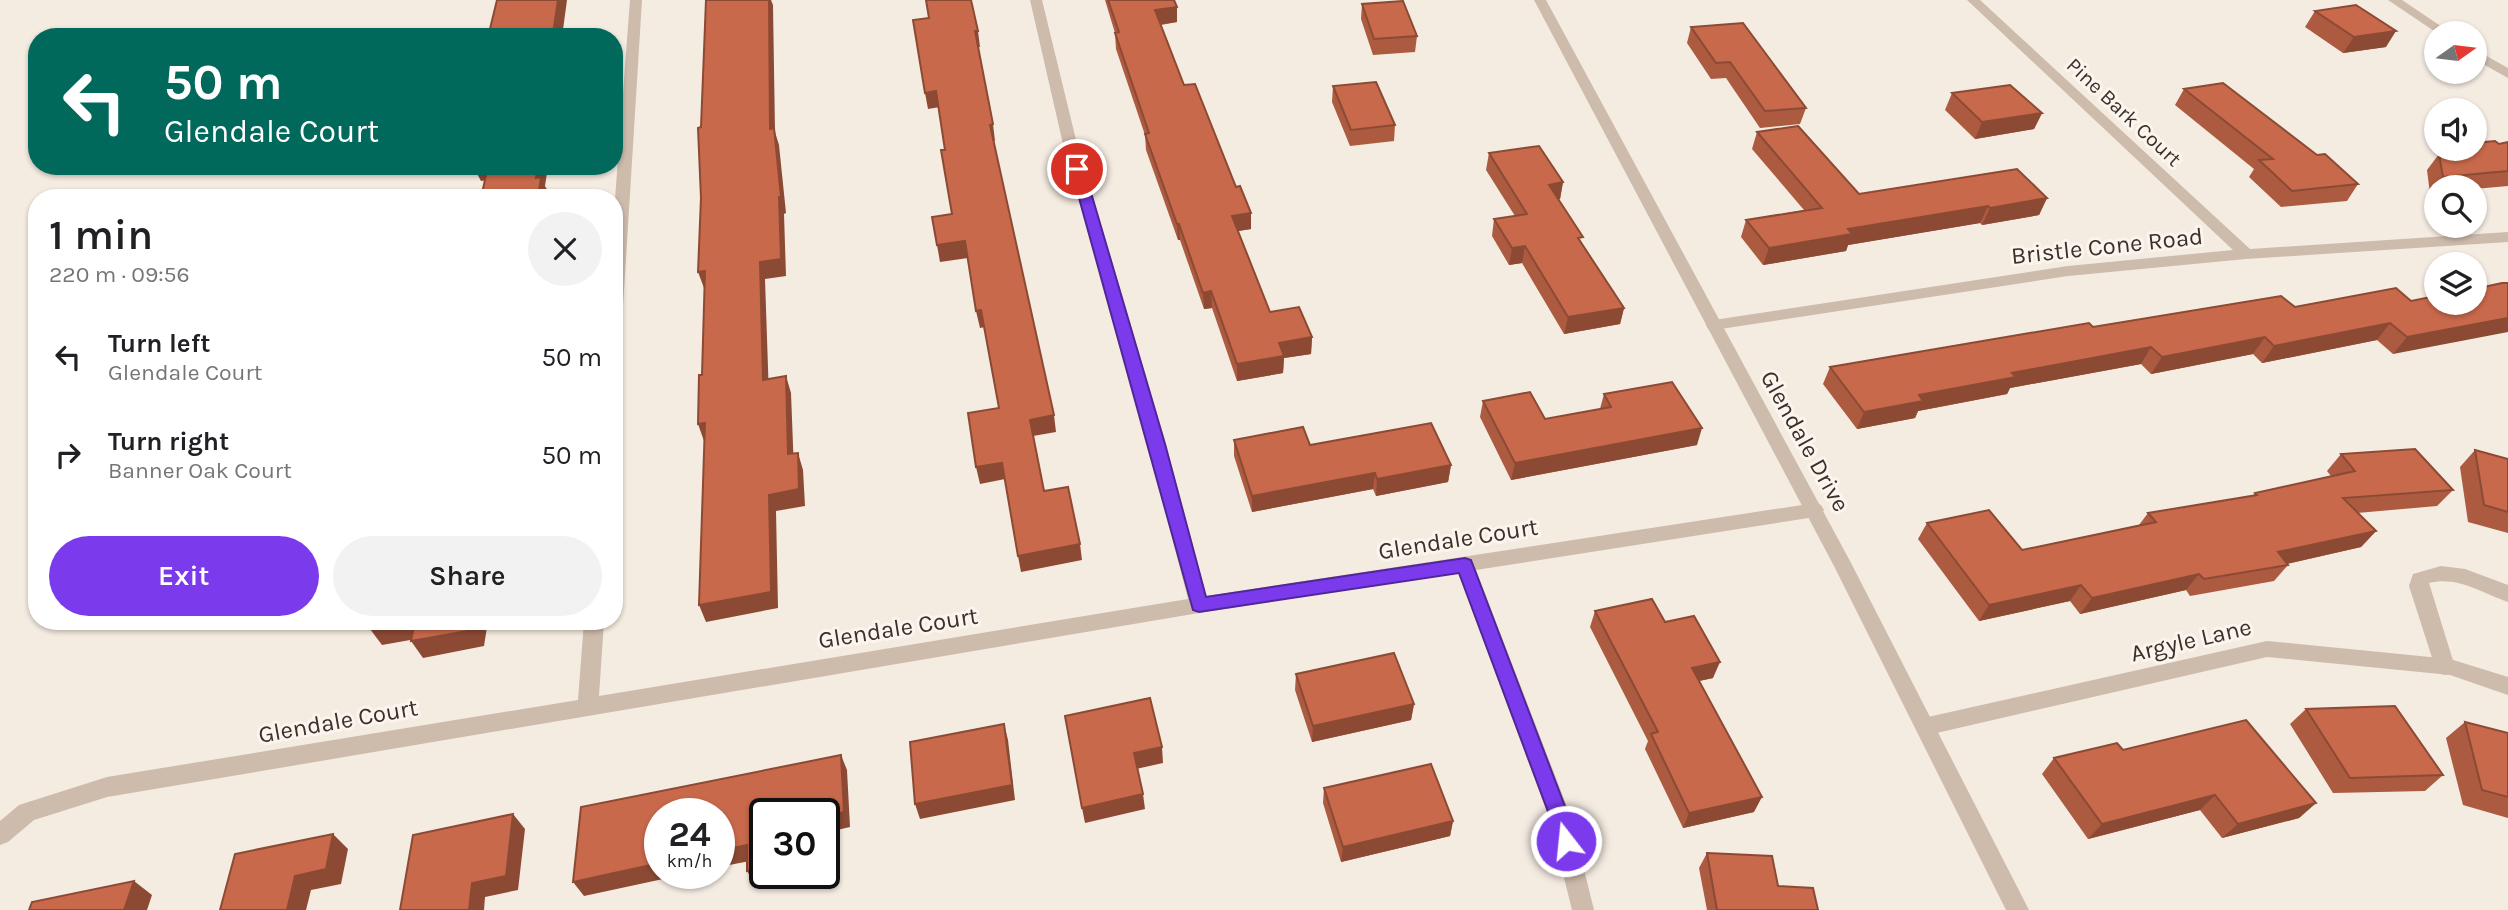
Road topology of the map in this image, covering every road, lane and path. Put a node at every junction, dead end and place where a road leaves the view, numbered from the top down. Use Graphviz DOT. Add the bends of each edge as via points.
graph roads {
  1 [pos="636,0"];
  2 [pos="1036,0"];
  3 [pos="1540,0"];
  4 [pos="1973,0"];
  5 [pos="2394,0"];
  6 [pos="2426,21"];
  7 [pos="2487,60"];
  8 [pos="2508,74"];
  9 [pos="623,191"];
  10 [pos="2508,237"];
  11 [pos="2246,254"];
  12 [pos="1714,325"];
  13 [pos="1815,510"];
  14 [pos="1465,565"];
  15 [pos="2508,594"];
  16 [pos="1199,605"];
  17 [pos="593,630"];
  18 [pos="2445,667"];
  19 [pos="2508,686"];
  20 [pos="588,705"];
  21 [pos="1928,726"];
  22 [pos="0,835"];
  23 [pos="1583,910"];
  24 [pos="2018,910"];
  1 -- 9 [label="street"];
  2 -- 16 [label="street" via="1070,144 1154,431"];
  3 -- 12 [label="street, Glendale Drive"];
  4 -- 11 [label="street, Pine Bark Court"];
  5 -- 6 [label="street"];
  7 -- 8 [label="street"];
  10 -- 11 [label="street, Bristle Cone Road"];
  11 -- 12 [label="street, Bristle Cone Road" via="2068,271"];
  12 -- 13 [label="street, Glendale Drive"];
  13 -- 14 [label="street, Glendale Court"];
  13 -- 21 [label="street, Glendale Drive"];
  14 -- 16 [label="street, Glendale Court"];
  14 -- 23 [label="street" via="1560,817"];
  15 -- 18 [label="street" via="2457,576 2439,573 2420,579"];
  16 -- 20 [label="street, Glendale Court"];
  17 -- 20 [label="street"];
  18 -- 19 [label="street, Argyle Lane"];
  18 -- 21 [label="street, Argyle Lane" via="2267,649"];
  20 -- 22 [label="street, Glendale Court" via="102,788 27,812"];
  21 -- 24 [label="street, Glendale Drive"];
}
